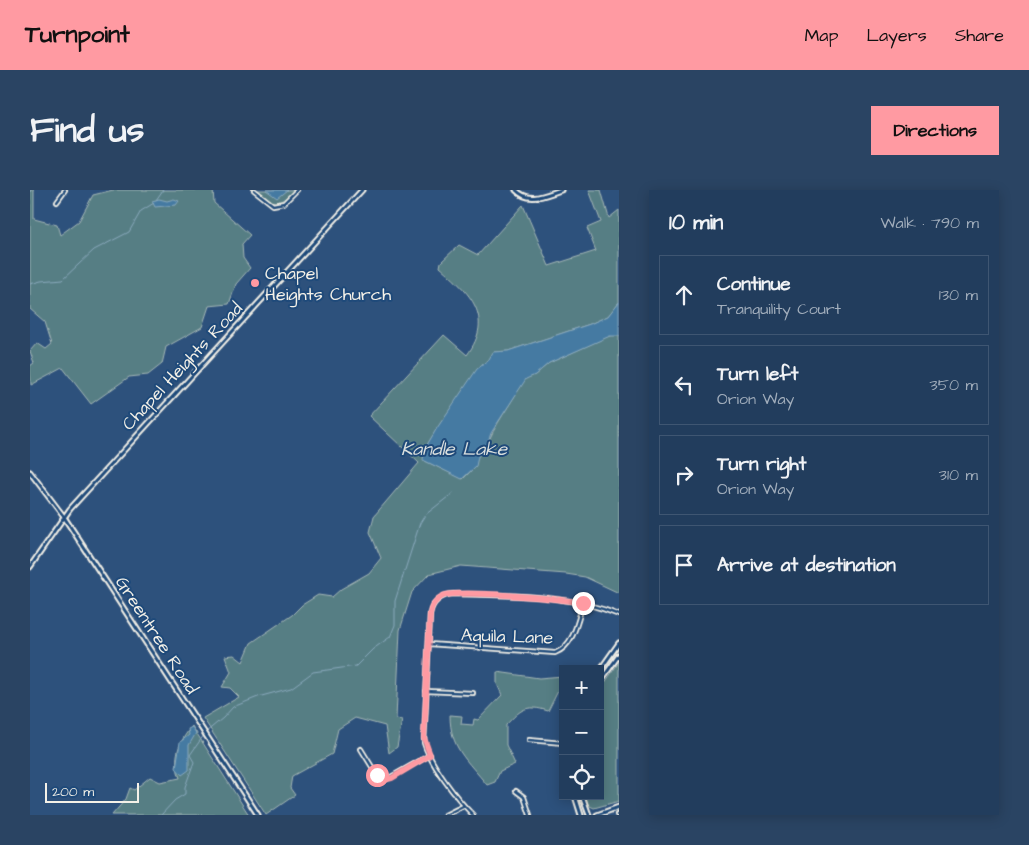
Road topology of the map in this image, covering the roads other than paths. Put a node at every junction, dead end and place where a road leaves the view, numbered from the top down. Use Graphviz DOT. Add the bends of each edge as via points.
graph roads {
  1 [pos="65,190"];
  2 [pos="254,190"];
  3 [pos="297,190"];
  4 [pos="362,190"];
  5 [pos="516,190"];
  6 [pos="561,190"];
  7 [pos="57,201"];
  8 [pos="30,472"];
  9 [pos="64,517"];
  10 [pos="30,567"];
  11 [pos="583,603"];
  12 [pos="619,615"];
  13 [pos="619,643"];
  14 [pos="428,644"];
  15 [pos="619,656"];
  16 [pos="604,665"];
  17 [pos="604,677"];
  18 [pos="426,691"];
  19 [pos="474,692"];
  20 [pos="529,740"];
  21 [pos="559,742"];
  22 [pos="361,749"];
  23 [pos="430,755"];
  24 [pos="516,792"];
  25 [pos="576,800"];
  26 [pos="583,800"];
  27 [pos="463,806"];
  28 [pos="619,807"];
  29 [pos="258,815"];
  30 [pos="445,815"];
  31 [pos="473,815"];
  32 [pos="530,815"];
  33 [pos="581,815"];
  34 [pos="589,815"];
  35 [pos="597,815"];
  1 -- 7 [label="street"];
  2 -- 3 [label="street" via="273,205 284,203"];
  4 -- 9 [label="street, Chapel Heights Road"];
  5 -- 6 [label="street" via="532,198"];
  8 -- 9 [label="street, Greentree Road"];
  9 -- 10 [label="street, Chapel Heights Road"];
  9 -- 29 [label="street, Greentree Road"];
  11 -- 12 [label="street"];
  11 -- 14 [label="street, Aquila Lane" via="571,638 564,648 555,652"];
  11 -- 14 [label="street" via="550,598 448,594 439,598 430,609"];
  13 -- 16 [label="street"];
  14 -- 18 [label="street"];
  15 -- 17 [label="street"];
  18 -- 19 [label="street"];
  18 -- 23 [label="street" via="424,738"];
  20 -- 21 [label="street"];
  22 -- 23 [label="street" via="377,775 387,779"];
  23 -- 27 [label="street"];
  24 -- 32 [label="street" via="524,797"];
  25 -- 33 [label="street"];
  26 -- 34 [label="street"];
  27 -- 30 [label="street"];
  27 -- 31 [label="street"];
  28 -- 35 [label="street"];
}
